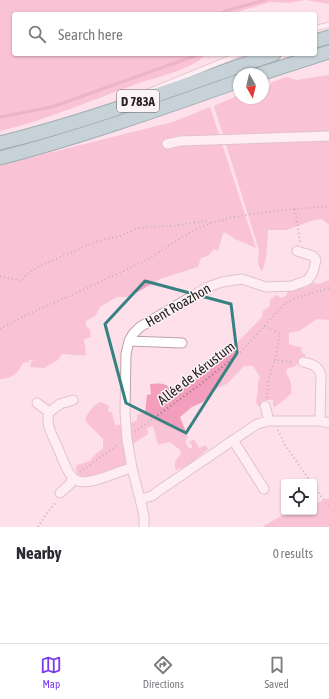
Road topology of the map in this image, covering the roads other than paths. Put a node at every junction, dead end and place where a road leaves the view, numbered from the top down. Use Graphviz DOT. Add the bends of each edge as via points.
graph roads {
  1 [pos="329,25"];
  2 [pos="317,28"];
  3 [pos="329,37"];
  4 [pos="317,40"];
  5 [pos="329,52"];
  6 [pos="238,56"];
  7 [pos="268,56"];
  8 [pos="316,56"];
  9 [pos="317,56"];
  10 [pos="269,71"];
  11 [pos="233,83"];
  12 [pos="91,116"];
  13 [pos="329,136"];
  14 [pos="0,143"];
  15 [pos="167,144"];
  16 [pos="0,158"];
  17 [pos="297,251"];
  18 [pos="129,341"];
  19 [pos="182,343"];
  20 [pos="303,362"];
  21 [pos="73,400"];
  22 [pos="37,403"];
  23 [pos="266,409"];
  24 [pos="49,412"];
  25 [pos="273,421"];
  26 [pos="325,422"];
  27 [pos="234,440"];
  28 [pos="132,468"];
  29 [pos="73,478"];
  30 [pos="264,489"];
  31 [pos="60,493"];
  32 [pos="140,499"];
  33 [pos="144,527"];
  1 -- 2 [label="lane"];
  3 -- 4 [label="main road"];
  5 -- 9 [label="main road"];
  6 -- 12 [label="lane"];
  7 -- 12 [label="main road, D 783A"];
  8 -- 10 [label="main road"];
  11 -- 16 [label="main road, D 783A"];
  12 -- 14 [label="main road, D 783A"];
  13 -- 15 [label="street" via="180,141"];
  17 -- 18 [label="street, Hent Roazhon" via="313,256 316,260 311,276 305,282 279,287 242,279 215,284 140,327"];
  18 -- 19 [label="street, Hent Roazhon"];
  18 -- 28 [label="street" via="126,354 125,412"];
  20 -- 26 [label="street" via="315,366 320,371"];
  21 -- 24 [label="street" via="60,404"];
  22 -- 24 [label="street"];
  23 -- 25 [label="street"];
  24 -- 29 [label="street" via="49,427"];
  25 -- 26 [label="street"];
  25 -- 27 [label="street" via="257,424"];
  27 -- 30 [label="street"];
  27 -- 32 [label="street" via="152,496"];
  28 -- 29 [label="street" via="90,482 81,482"];
  28 -- 32 [label="street"];
  29 -- 31 [label="street"];
  32 -- 33 [label="street"];
}
